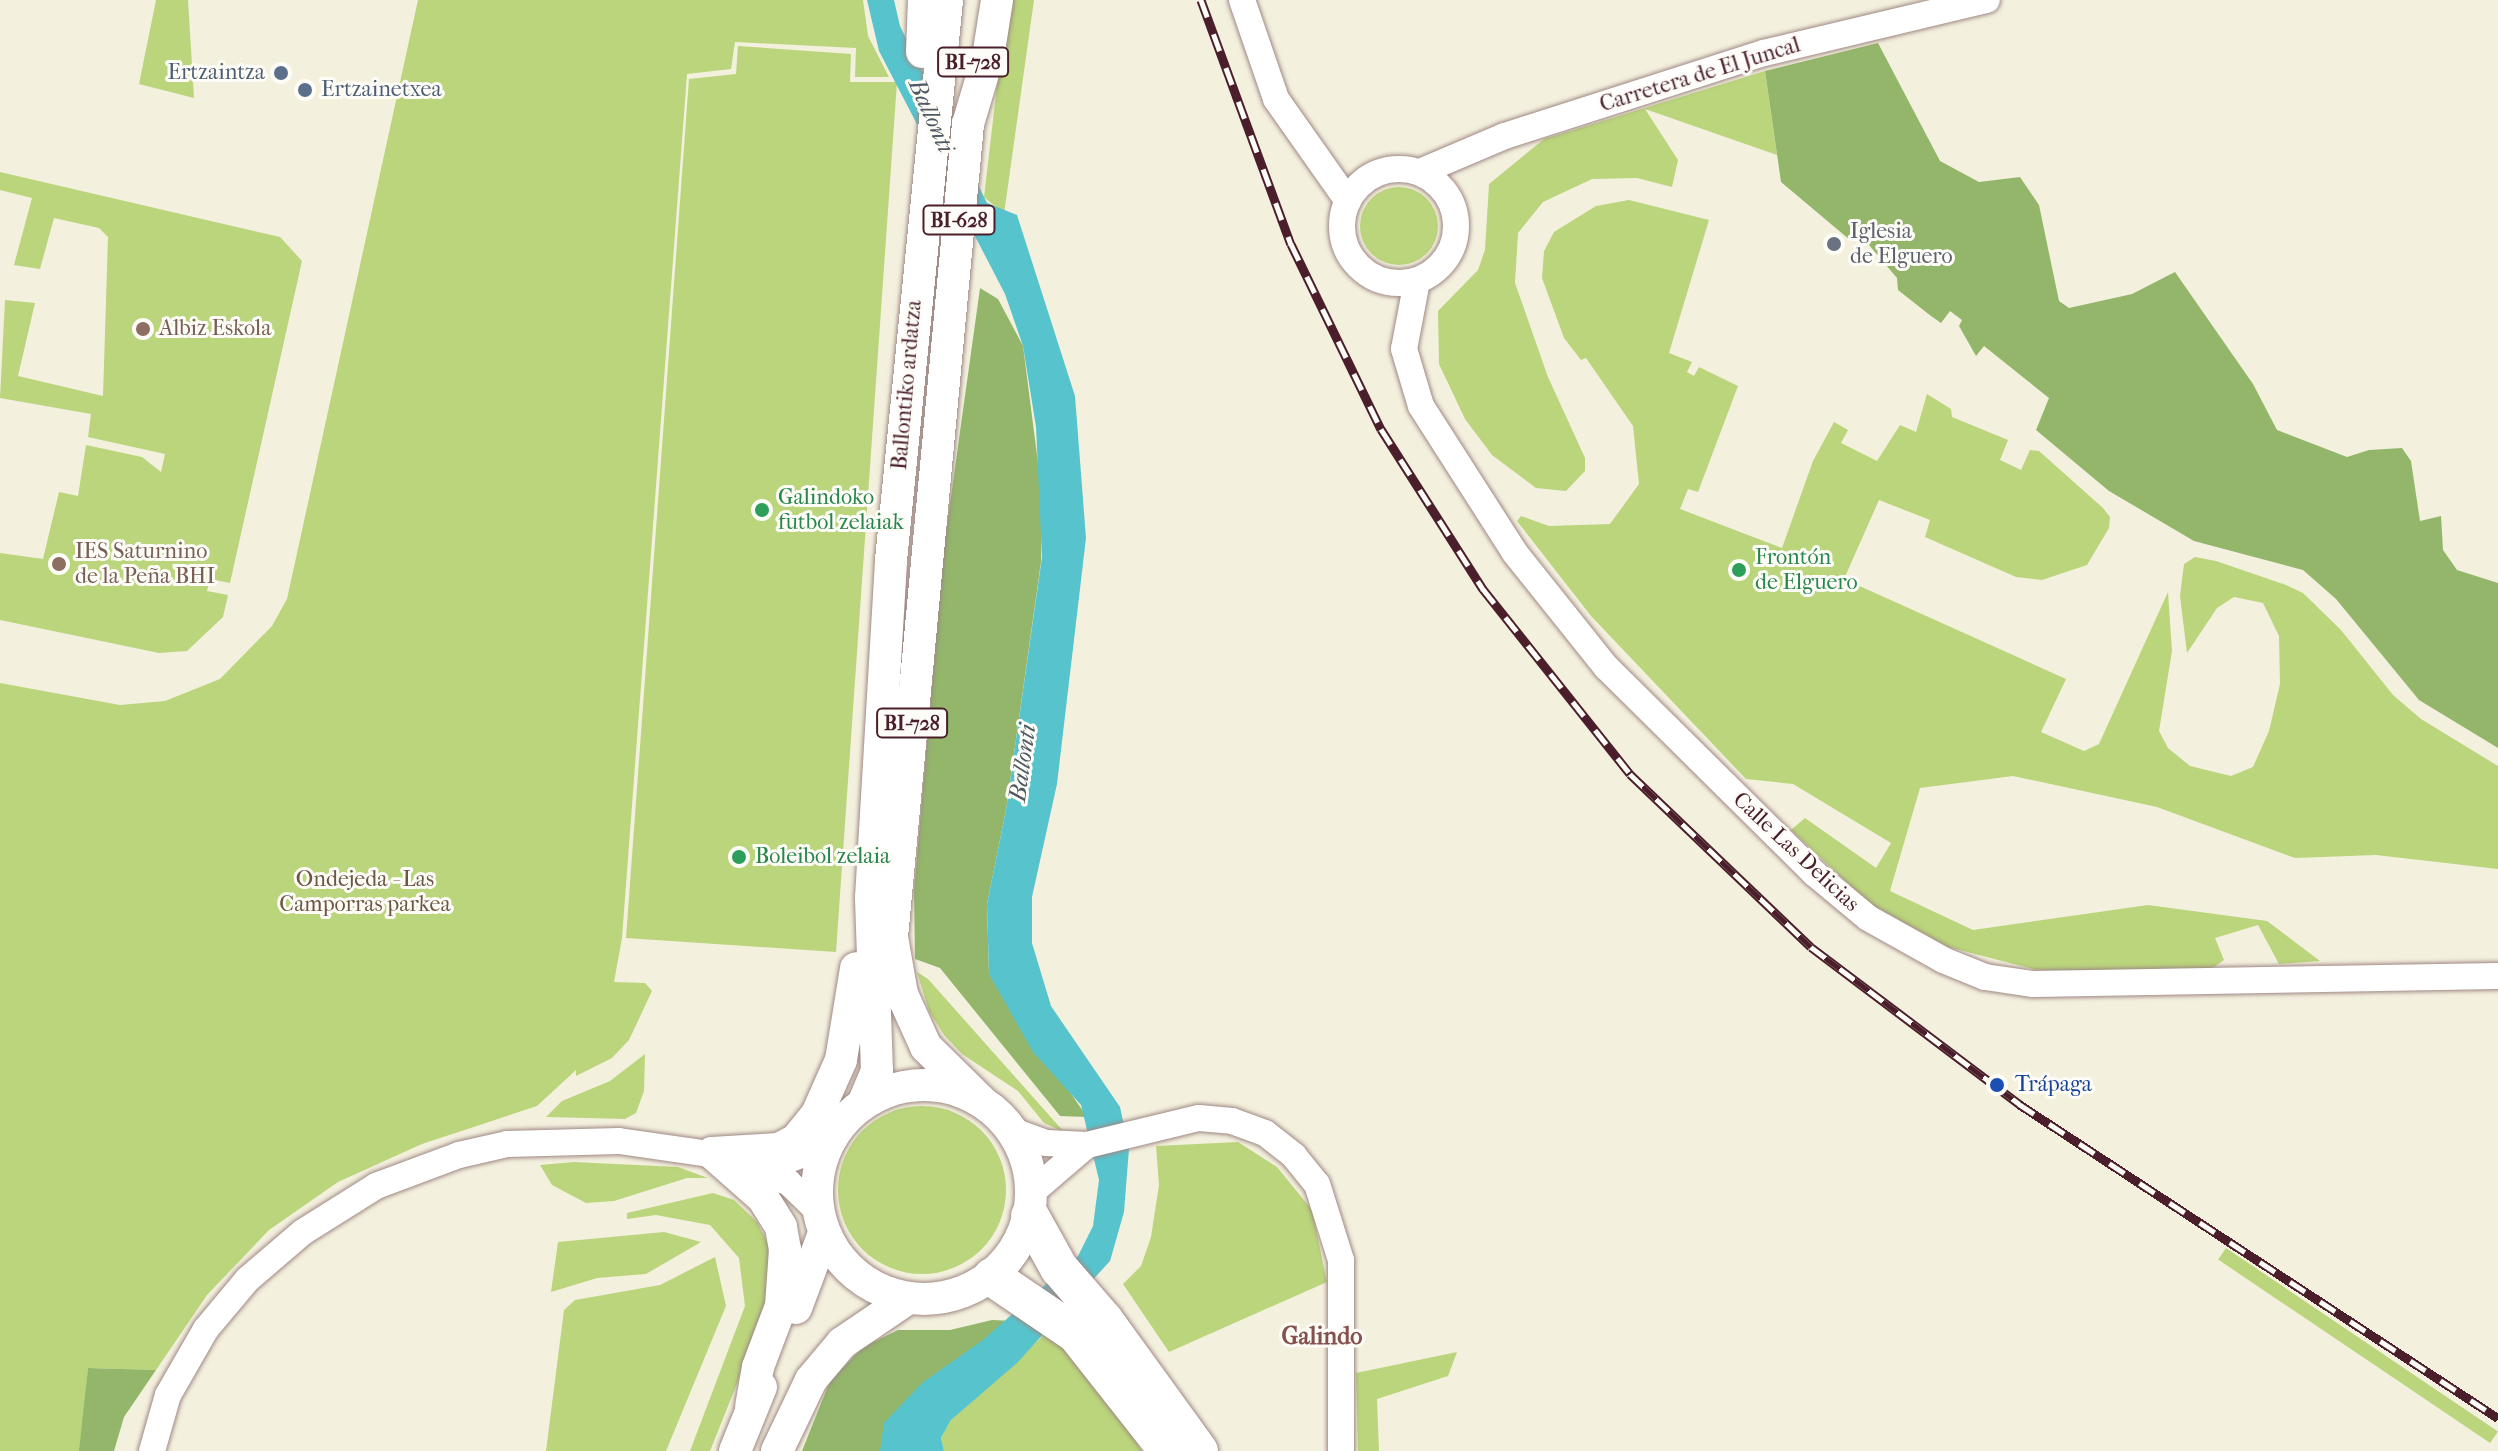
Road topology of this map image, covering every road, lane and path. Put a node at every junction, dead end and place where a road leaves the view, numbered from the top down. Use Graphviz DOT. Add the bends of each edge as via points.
graph roads {
  1 [pos="924,0"];
  2 [pos="947,0"];
  3 [pos="977,0"];
  4 [pos="997,0"];
  5 [pos="1242,0"];
  6 [pos="1901,0"];
  7 [pos="1987,0"];
  8 [pos="1764,53"];
  9 [pos="968,124"];
  10 [pos="1420,172"];
  11 [pos="1348,201"];
  12 [pos="920,255"];
  13 [pos="1417,281"];
  14 [pos="950,317"];
  15 [pos="872,931"];
  16 [pos="2498,976"];
  17 [pos="981,1101"];
  18 [pos="863,1104"];
  19 [pos="1013,1131"];
  20 [pos="827,1145"];
  21 [pos="1087,1145"];
  22 [pos="712,1153"];
  23 [pos="1031,1204"];
  24 [pos="821,1222"];
  25 [pos="992,1277"];
  26 [pos="907,1299"];
  27 [pos="751,1405"];
  28 [pos="152,1451"];
  29 [pos="735,1451"];
  30 [pos="777,1451"];
  31 [pos="1168,1451"];
  32 [pos="1199,1451"];
  33 [pos="1341,1451"];
  1 -- 12 [label="main road"];
  2 -- 12 [label="main road, Ballontiko ardatza / BI-728"];
  3 -- 9 [label="main road, BI-728"];
  4 -- 9 [label="main road" via="988,57"];
  5 -- 11 [label="street" via="1276,99"];
  6 -- 8 [label="street" via="1816,23"];
  7 -- 8 [label="street, Carretera de El Juncal"];
  8 -- 10 [label="street, Carretera de El Juncal" via="1505,136"];
  9 -- 14 [label="main road, BI-628"];
  10 -- 11 [label="street" via="1389,169 1375,174"];
  10 -- 13 [label="street" via="1446,192 1457,226 1446,259"];
  11 -- 13 [label="street" via="1342,227 1354,260 1383,280"];
  12 -- 15 [label="main road, Ballontiko ardatza / BI-728" via="891,560"];
  13 -- 16 [label="street, Calle Las Delicias" via="1404,349 1421,406 1515,553 1597,656 1795,855 1868,918 1985,977 2033,984"];
  14 -- 17 [label="main road, Ballontiko ardatza / BI-728" via="892,937 902,994 926,1047"];
  15 -- 18 [label="main road, Ballontiko ardatza / BI-728" via="877,1071"];
  15 -- 22 [label="main road" via="857,962 841,1060 817,1114 796,1140 779,1149"];
  17 -- 18 [label="main road, BI-728" via="953,1088 922,1085 891,1090"];
  17 -- 19 [label="main road, BI-728"];
  18 -- 20 [label="main road, BI-728"];
  19 -- 21 [label="street" via="1046,1143"];
  19 -- 23 [label="main road, BI-728" via="1027,1160"];
  20 -- 22 [label="street" via="778,1164"];
  20 -- 24 [label="main road, BI-728" via="818,1177"];
  21 -- 23 [label="street"];
  21 -- 33 [label="street" via="1176,1121 1232,1121 1265,1133 1307,1168 1341,1260"];
  22 -- 24 [label="street" via="788,1182"];
  22 -- 27 [label="main road" via="763,1198 783,1238 787,1271 781,1306 758,1367"];
  22 -- 28 [label="street" via="574,1140 483,1149 376,1186 303,1232 248,1279 206,1329 168,1395"];
  23 -- 25 [label="main road" via="1016,1250"];
  23 -- 32 [label="highway" via="1059,1268 1114,1332"];
  24 -- 26 [label="main road" via="844,1264 873,1287"];
  24 -- 27 [label="main road, BI-728" via="791,1325"];
  25 -- 26 [label="main road" via="937,1300"];
  25 -- 31 [label="highway" via="1076,1334"];
  26 -- 30 [label="main road" via="842,1343 811,1380"];
  27 -- 29 [label="main road, BI-728"];
}
